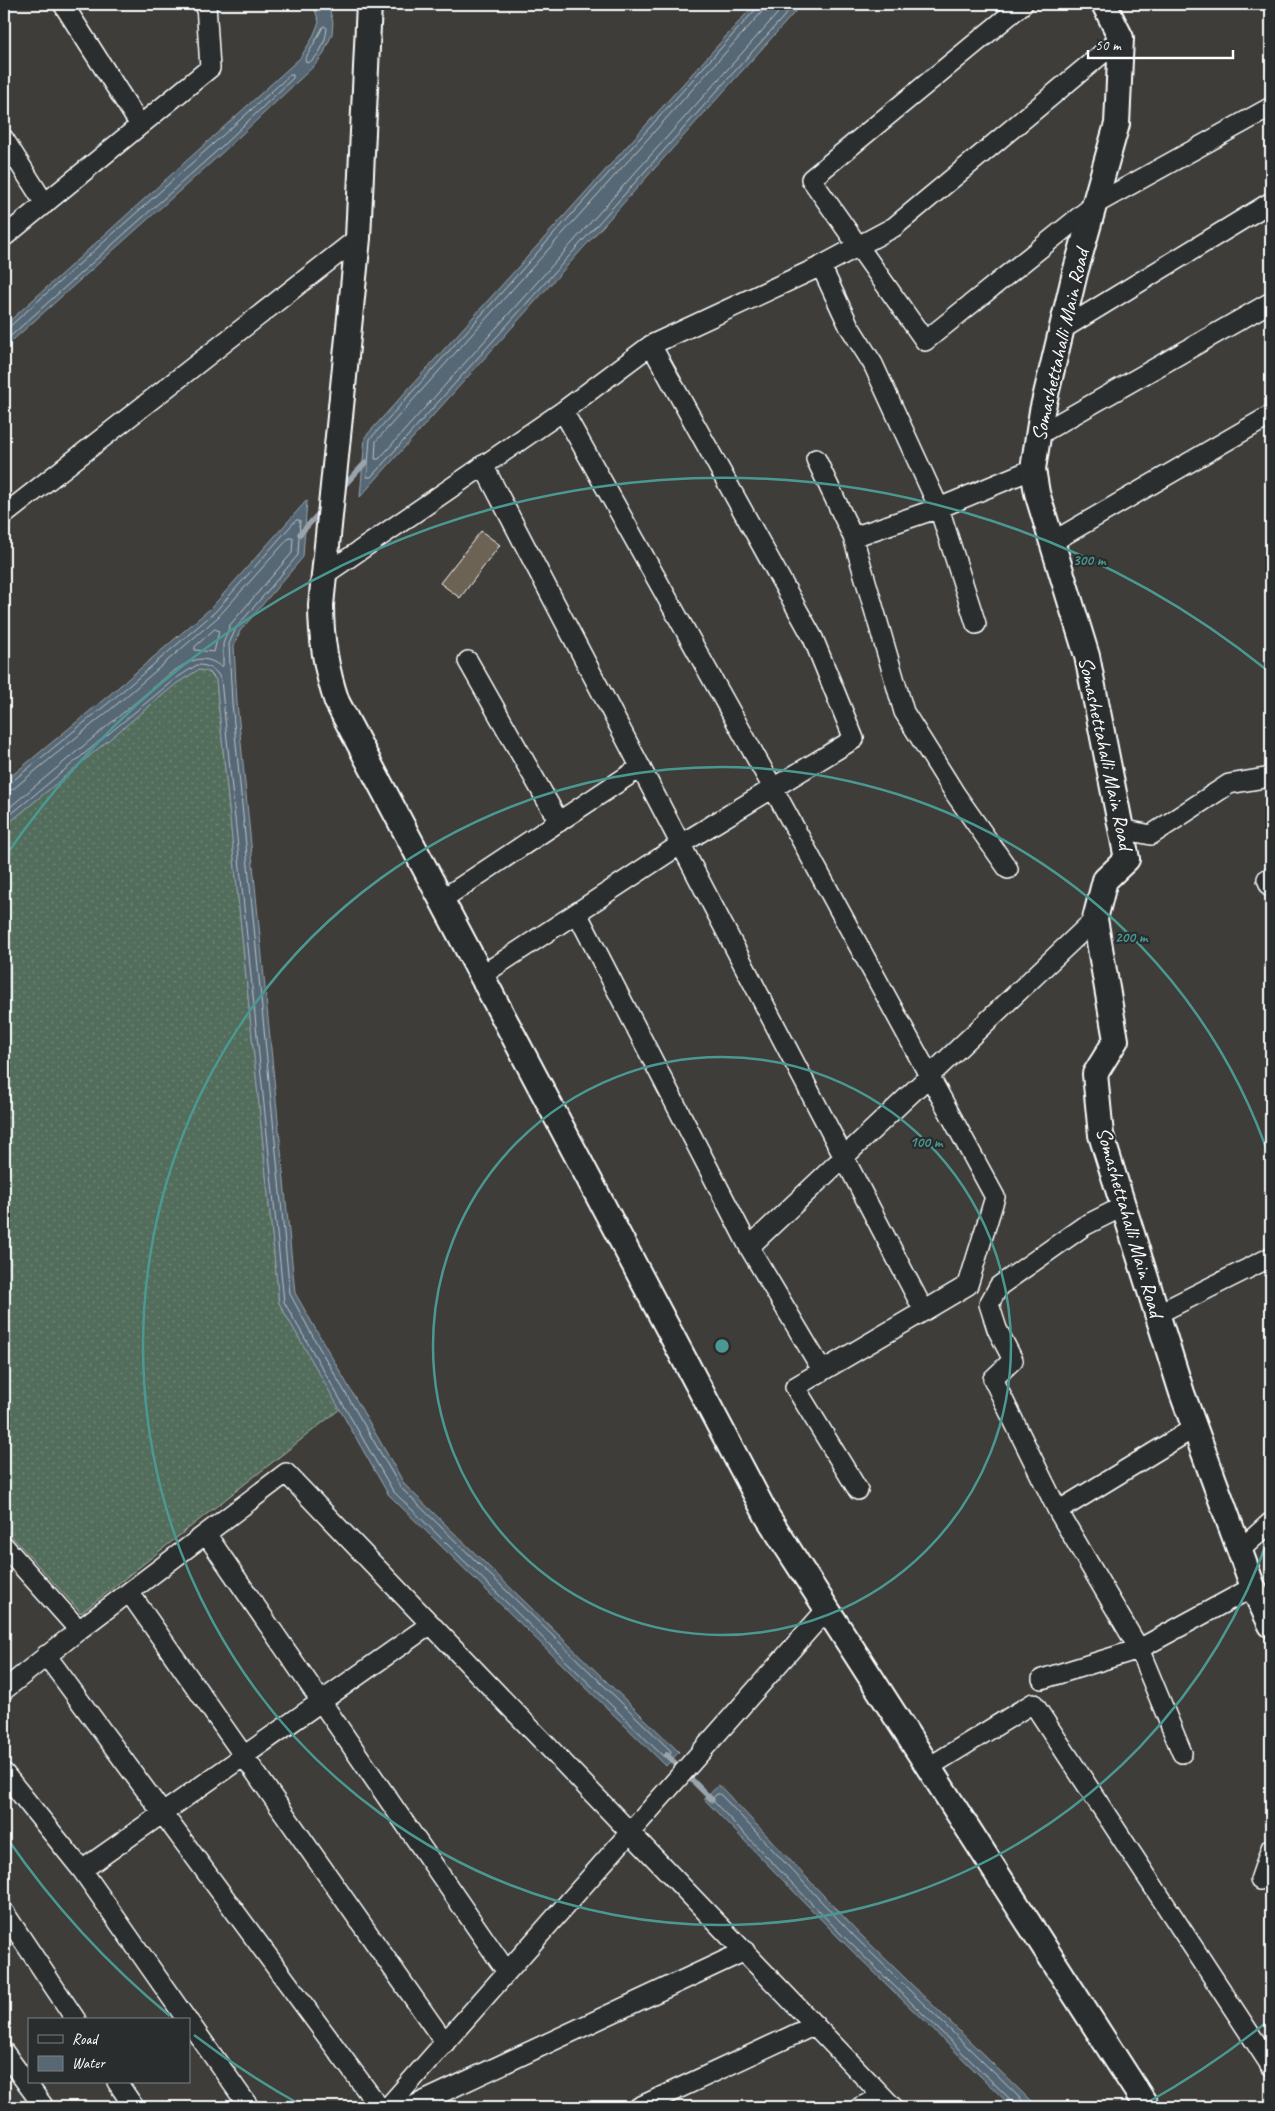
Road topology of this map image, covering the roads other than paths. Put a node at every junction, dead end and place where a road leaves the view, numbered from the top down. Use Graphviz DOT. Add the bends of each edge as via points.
graph roads {
  1 [pos="63,4"];
  2 [pos="369,4"];
  3 [pos="1023,4"];
  4 [pos="1104,4"];
  5 [pos="205,5"];
  6 [pos="1121,38"];
  7 [pos="1271,107"];
  8 [pos="140,125"];
  9 [pos="4,139"];
  10 [pos="1271,202"];
  11 [pos="45,204"];
  12 [pos="1094,205"];
  13 [pos="4,237"];
  14 [pos="358,238"];
  15 [pos="820,266"];
  16 [pos="1271,302"];
  17 [pos="1061,330"];
  18 [pos="651,345"];
  19 [pos="563,411"];
  20 [pos="1271,415"];
  21 [pos="1038,435"];
  22 [pos="816,459"];
  23 [pos="483,465"];
  24 [pos="1033,469"];
  25 [pos="940,508"];
  26 [pos="4,515"];
  27 [pos="853,537"];
  28 [pos="1052,542"];
  29 [pos="324,574"];
  30 [pos="976,624"];
  31 [pos="468,662"];
  32 [pos="641,767"];
  33 [pos="1271,777"];
  34 [pos="772,788"];
  35 [pos="558,822"];
  36 [pos="1122,829"];
  37 [pos="681,844"];
  38 [pos="1008,869"];
  39 [pos="1271,877"];
  40 [pos="1271,888"];
  41 [pos="441,900"];
  42 [pos="577,913"];
  43 [pos="1095,919"];
  44 [pos="482,976"];
  45 [pos="930,1076"];
  46 [pos="844,1157"];
  47 [pos="1124,1206"];
  48 [pos="749,1247"];
  49 [pos="1271,1257"];
  50 [pos="924,1311"];
  51 [pos="1157,1314"];
  52 [pos="822,1370"];
  53 [pos="1194,1428"];
  54 [pos="858,1490"];
  55 [pos="1058,1511"];
  56 [pos="1271,1522"];
  57 [pos="206,1534"];
  58 [pos="4,1546"];
  59 [pos="1240,1550"];
  60 [pos="1253,1586"];
  61 [pos="129,1592"];
  62 [pos="827,1609"];
  63 [pos="431,1624"];
  64 [pos="1271,1625"];
  65 [pos="79,1630"];
  66 [pos="1139,1649"];
  67 [pos="46,1655"];
  68 [pos="1042,1679"];
  69 [pos="4,1690"];
  70 [pos="321,1701"];
  71 [pos="1182,1753"];
  72 [pos="244,1756"];
  73 [pos="929,1767"];
  74 [pos="4,1773"];
  75 [pos="162,1813"];
  76 [pos="631,1832"];
  77 [pos="1271,1848"];
  78 [pos="82,1870"];
  79 [pos="1260,1880"];
  80 [pos="4,1912"];
  81 [pos="745,1951"];
  82 [pos="507,1972"];
  83 [pos="75,2018"];
  84 [pos="186,2018"];
  85 [pos="190,2024"];
  86 [pos="815,2025"];
  87 [pos="445,2043"];
  88 [pos="4,2052"];
  89 [pos="1271,2066"];
  90 [pos="118,2084"];
  91 [pos="888,2102"];
  92 [pos="44,2107"];
  93 [pos="134,2107"];
  94 [pos="249,2107"];
  95 [pos="378,2107"];
  96 [pos="388,2107"];
  97 [pos="411,2107"];
  98 [pos="639,2107"];
  99 [pos="860,2107"];
  100 [pos="1147,2107"];
  1 -- 8 [label="street"];
  2 -- 14 [label="street"];
  3 -- 12 [label="street" via="811,180 924,341"];
  4 -- 6 [label="street, Somashettahalli Main Road"];
  5 -- 8 [label="street" via="210,68"];
  6 -- 12 [label="street, Somashettahalli Main Road" via="1117,124"];
  6 -- 15 [label="street" via="894,227"];
  7 -- 12 [label="street"];
  8 -- 11 [label="street"];
  9 -- 11 [label="street"];
  10 -- 17 [label="street"];
  11 -- 13 [label="street"];
  12 -- 17 [label="street, Somashettahalli Main Road"];
  14 -- 26 [label="street"];
  14 -- 29 [label="street"];
  15 -- 18 [label="street"];
  15 -- 25 [label="street" via="849,326 872,364"];
  16 -- 21 [label="street"];
  17 -- 21 [label="street, Somashettahalli Main Road"];
  18 -- 19 [label="street"];
  18 -- 34 [label="street" via="813,638 854,739"];
  19 -- 23 [label="street"];
  19 -- 34 [label="street"];
  20 -- 28 [label="street"];
  21 -- 24 [label="street, Somashettahalli Main Road"];
  22 -- 27 [label="street"];
  23 -- 29 [label="street"];
  23 -- 32 [label="street"];
  24 -- 25 [label="street"];
  24 -- 28 [label="street, Somashettahalli Main Road"];
  25 -- 27 [label="street"];
  25 -- 30 [label="street"];
  27 -- 38 [label="street" via="904,712"];
  28 -- 36 [label="street, Somashettahalli Main Road" via="1087,656"];
  29 -- 41 [label="street" via="322,642 337,702"];
  31 -- 35 [label="street"];
  32 -- 35 [label="street"];
  32 -- 37 [label="street"];
  33 -- 36 [label="street" via="1229,784 1151,835"];
  34 -- 37 [label="street"];
  34 -- 45 [label="street"];
  35 -- 41 [label="street"];
  36 -- 43 [label="street, Somashettahalli Main Road" via="1128,859 1105,880"];
  37 -- 42 [label="street"];
  37 -- 46 [label="street"];
  39 -- 40 [label="street" via="1267,879"];
  41 -- 44 [label="street"];
  42 -- 44 [label="street"];
  42 -- 48 [label="street"];
  43 -- 45 [label="street"];
  43 -- 47 [label="street, Somashettahalli Main Road" via="1116,1040 1095,1074 1101,1135"];
  44 -- 62 [label="street" via="767,1516"];
  45 -- 46 [label="street"];
  45 -- 50 [label="street" via="995,1197 968,1285"];
  46 -- 48 [label="street"];
  46 -- 50 [label="street"];
  47 -- 51 [label="street, Somashettahalli Main Road"];
  47 -- 55 [label="street" via="1084,1226 999,1286 989,1304 997,1330 1014,1360 993,1378"];
  48 -- 52 [label="street"];
  49 -- 51 [label="street"];
  50 -- 52 [label="street"];
  51 -- 53 [label="street, Somashettahalli Main Road"];
  52 -- 54 [label="street" via="795,1387"];
  53 -- 55 [label="street"];
  53 -- 59 [label="street, Somashettahalli Main Road"];
  55 -- 66 [label="street"];
  56 -- 59 [label="street"];
  57 -- 61 [label="street"];
  57 -- 63 [label="street" via="286,1473"];
  57 -- 70 [label="street"];
  58 -- 65 [label="street"];
  59 -- 60 [label="street, Somashettahalli Main Road"];
  60 -- 64 [label="street, Somashettahalli Main Road"];
  60 -- 66 [label="street"];
  61 -- 65 [label="street"];
  61 -- 72 [label="street"];
  62 -- 73 [label="street"];
  62 -- 76 [label="street"];
  63 -- 70 [label="street"];
  63 -- 76 [label="street"];
  65 -- 67 [label="street"];
  66 -- 68 [label="street"];
  66 -- 71 [label="street"];
  67 -- 69 [label="street"];
  67 -- 75 [label="street"];
  70 -- 72 [label="street"];
  70 -- 82 [label="street"];
  72 -- 75 [label="street"];
  72 -- 87 [label="street"];
  73 -- 89 [label="street" via="1033,1703"];
  73 -- 100 [label="street"];
  74 -- 78 [label="street"];
  75 -- 78 [label="street"];
  75 -- 95 [label="street"];
  76 -- 81 [label="street"];
  76 -- 82 [label="street"];
  77 -- 79 [label="street"];
  78 -- 84 [label="street"];
  80 -- 83 [label="street"];
  81 -- 86 [label="street"];
  81 -- 97 [label="street"];
  82 -- 87 [label="street"];
  85 -- 94 [label="street"];
  86 -- 91 [label="street"];
  86 -- 98 [label="street"];
  87 -- 96 [label="street"];
  88 -- 92 [label="street"];
  90 -- 93 [label="street"];
  91 -- 99 [label="street"];
}
